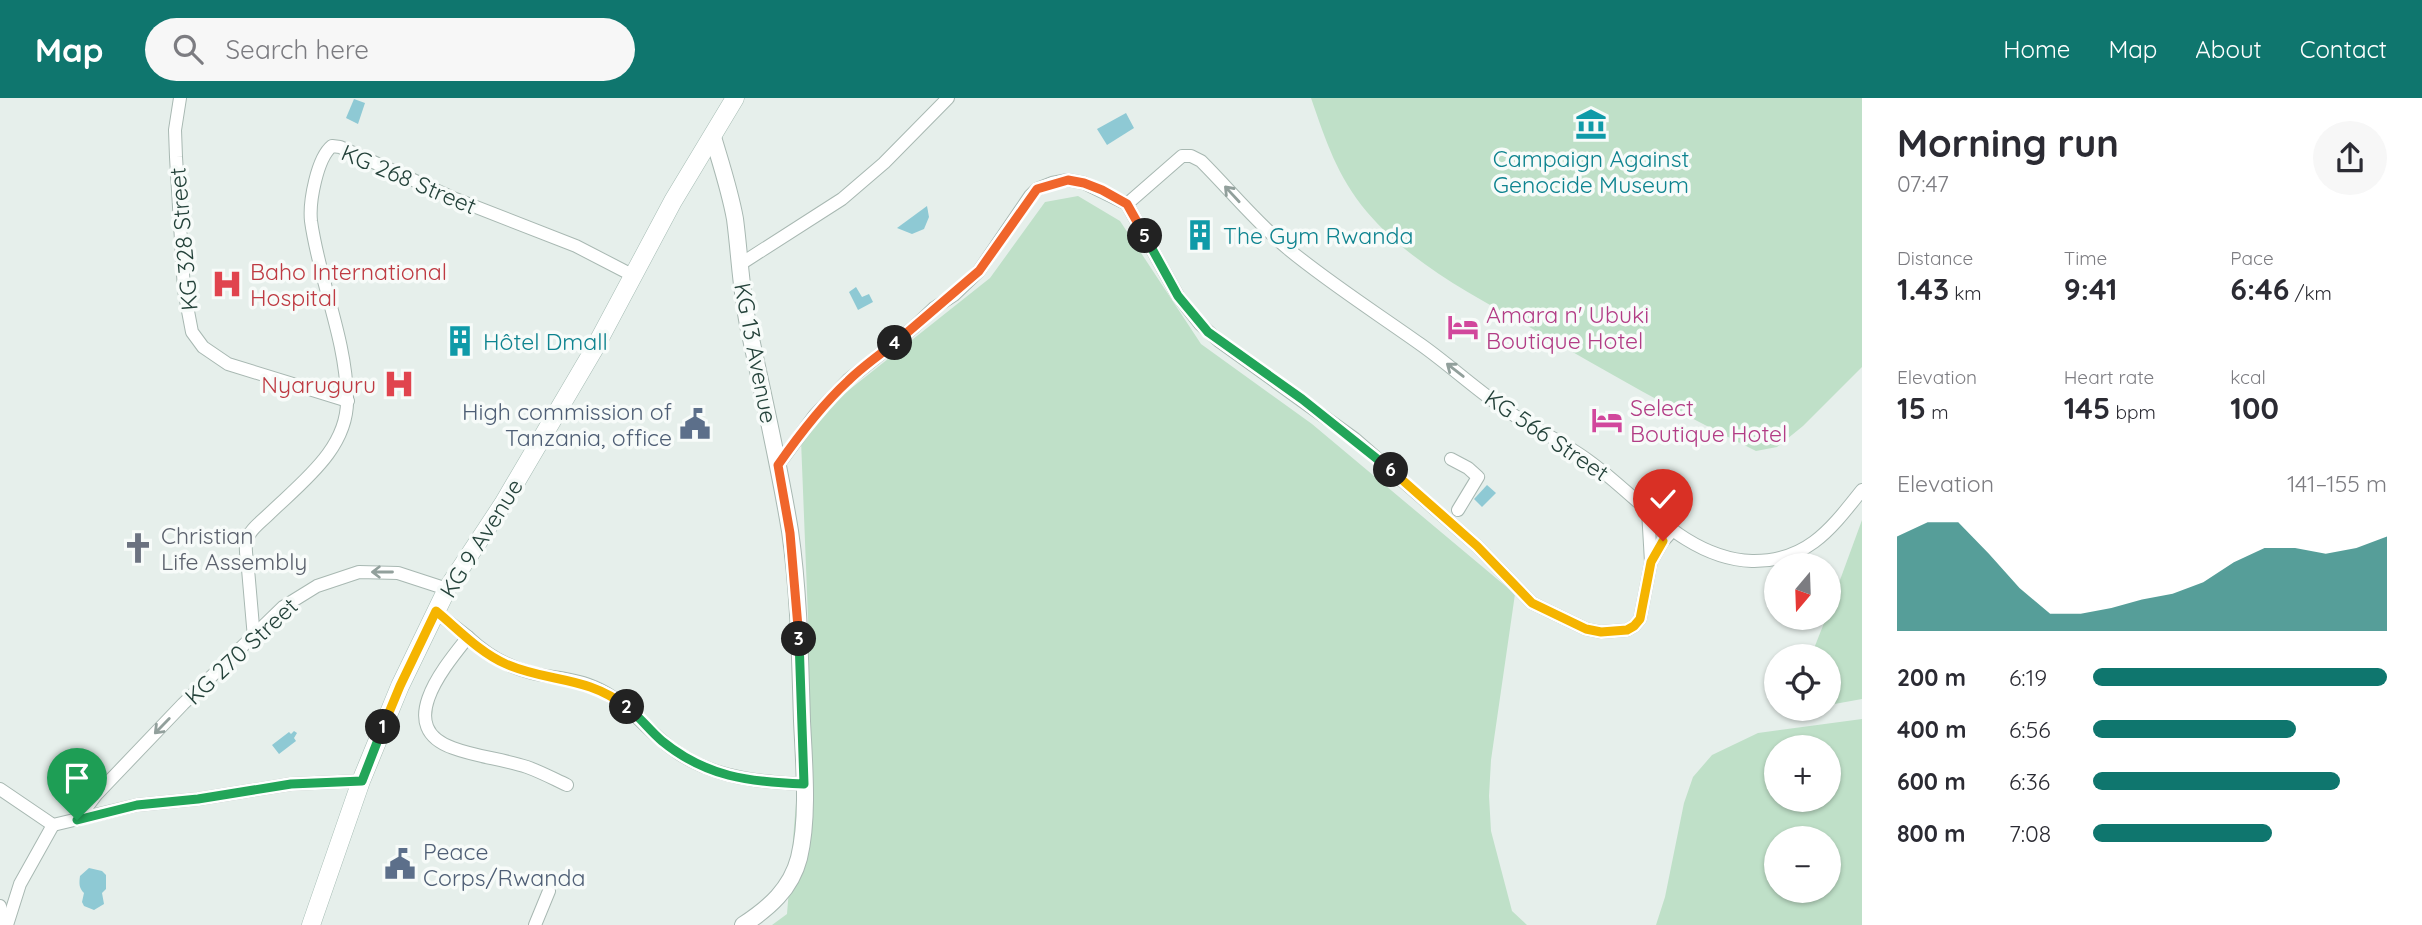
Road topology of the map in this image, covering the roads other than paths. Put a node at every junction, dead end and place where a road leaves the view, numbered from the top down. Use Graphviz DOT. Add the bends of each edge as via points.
graph roads {
  1 [pos="180,98"];
  2 [pos="735,98"];
  3 [pos="948,98"];
  4 [pos="713,137"];
  5 [pos="1127,204"];
  6 [pos="739,265"];
  7 [pos="634,276"];
  8 [pos="348,401"];
  9 [pos="1451,459"];
  10 [pos="778,465"];
  11 [pos="1862,490"];
  12 [pos="1458,510"];
  13 [pos="1648,510"];
  14 [pos="1672,530"];
  15 [pos="1651,562"];
  16 [pos="447,589"];
  17 [pos="436,611"];
  18 [pos="468,637"];
  19 [pos="254,638"];
  20 [pos="362,781"];
  21 [pos="804,784"];
  22 [pos="567,785"];
  23 [pos="0,789"];
  24 [pos="77,820"];
  25 [pos="54,825"];
  26 [pos="550,891"];
  27 [pos="0,906"];
  28 [pos="5,925"];
  29 [pos="311,925"];
  30 [pos="535,925"];
  31 [pos="743,925"];
  1 -- 8 [label="street, KG 328 Street" via="175,130 177,170 184,290 192,332 228,364"];
  2 -- 4 [label="main road, KG 9 Avenue"];
  3 -- 6 [label="street" via="842,199"];
  4 -- 6 [label="street, KG 13 Avenue" via="734,218"];
  4 -- 7 [label="main road, KG 9 Avenue"];
  5 -- 10 [label="street" via="1076,181 1037,189 979,271 848,380"];
  13 -- 5 [label="street, KG 566 Street, one-way" via="1586,458 1499,405 1287,248 1201,161 1182,156"];
  5 -- 15 [label="street" via="1178,296 1200,324 1355,439 1467,537 1532,603 1586,629 1627,630 1640,619"];
  6 -- 10 [label="street, KG 13 Avenue"];
  7 -- 8 [label="street, KG 268 Street" via="576,246 332,146 320,162 311,219 344,360"];
  7 -- 16 [label="main road, KG 9 Avenue" via="503,504"];
  8 -- 19 [label="street, KG 268 Street" via="331,450 254,528 246,544"];
  9 -- 12 [label="street" via="1478,477"];
  10 -- 21 [label="street, KG 13 Avenue" via="798,616"];
  11 -- 14 [label="street, KG 566 Street" via="1816,542 1782,559 1731,558"];
  13 -- 14 [label="street, KG 566 Street"];
  13 -- 15 [label="street"];
  14 -- 15 [label="street"];
  16 -- 17 [label="main road, KG 9 Avenue"];
  16 -- 19 [label="street, KG 270 Street, one-way" via="398,573 359,572 317,586 283,607"];
  17 -- 18 [label="street"];
  17 -- 20 [label="main road, KG 9 Avenue"];
  18 -- 21 [label="street" via="504,663 591,685 613,696 690,762 745,780"];
  18 -- 22 [label="street" via="428,695 427,726 438,741 453,748 527,767"];
  19 -- 24 [label="street, KG 270 Street, one-way" via="183,704"];
  20 -- 24 [label="street" via="291,784 137,805"];
  20 -- 29 [label="main road, KG 9 Avenue"];
  21 -- 31 [label="street, KG 13 Avenue" via="794,871 786,888"];
  23 -- 25 [label="street"];
  24 -- 25 [label="street"];
  25 -- 28 [label="street" via="20,884"];
  26 -- 30 [label="street"];
  27 -- 28 [label="street"];
}
